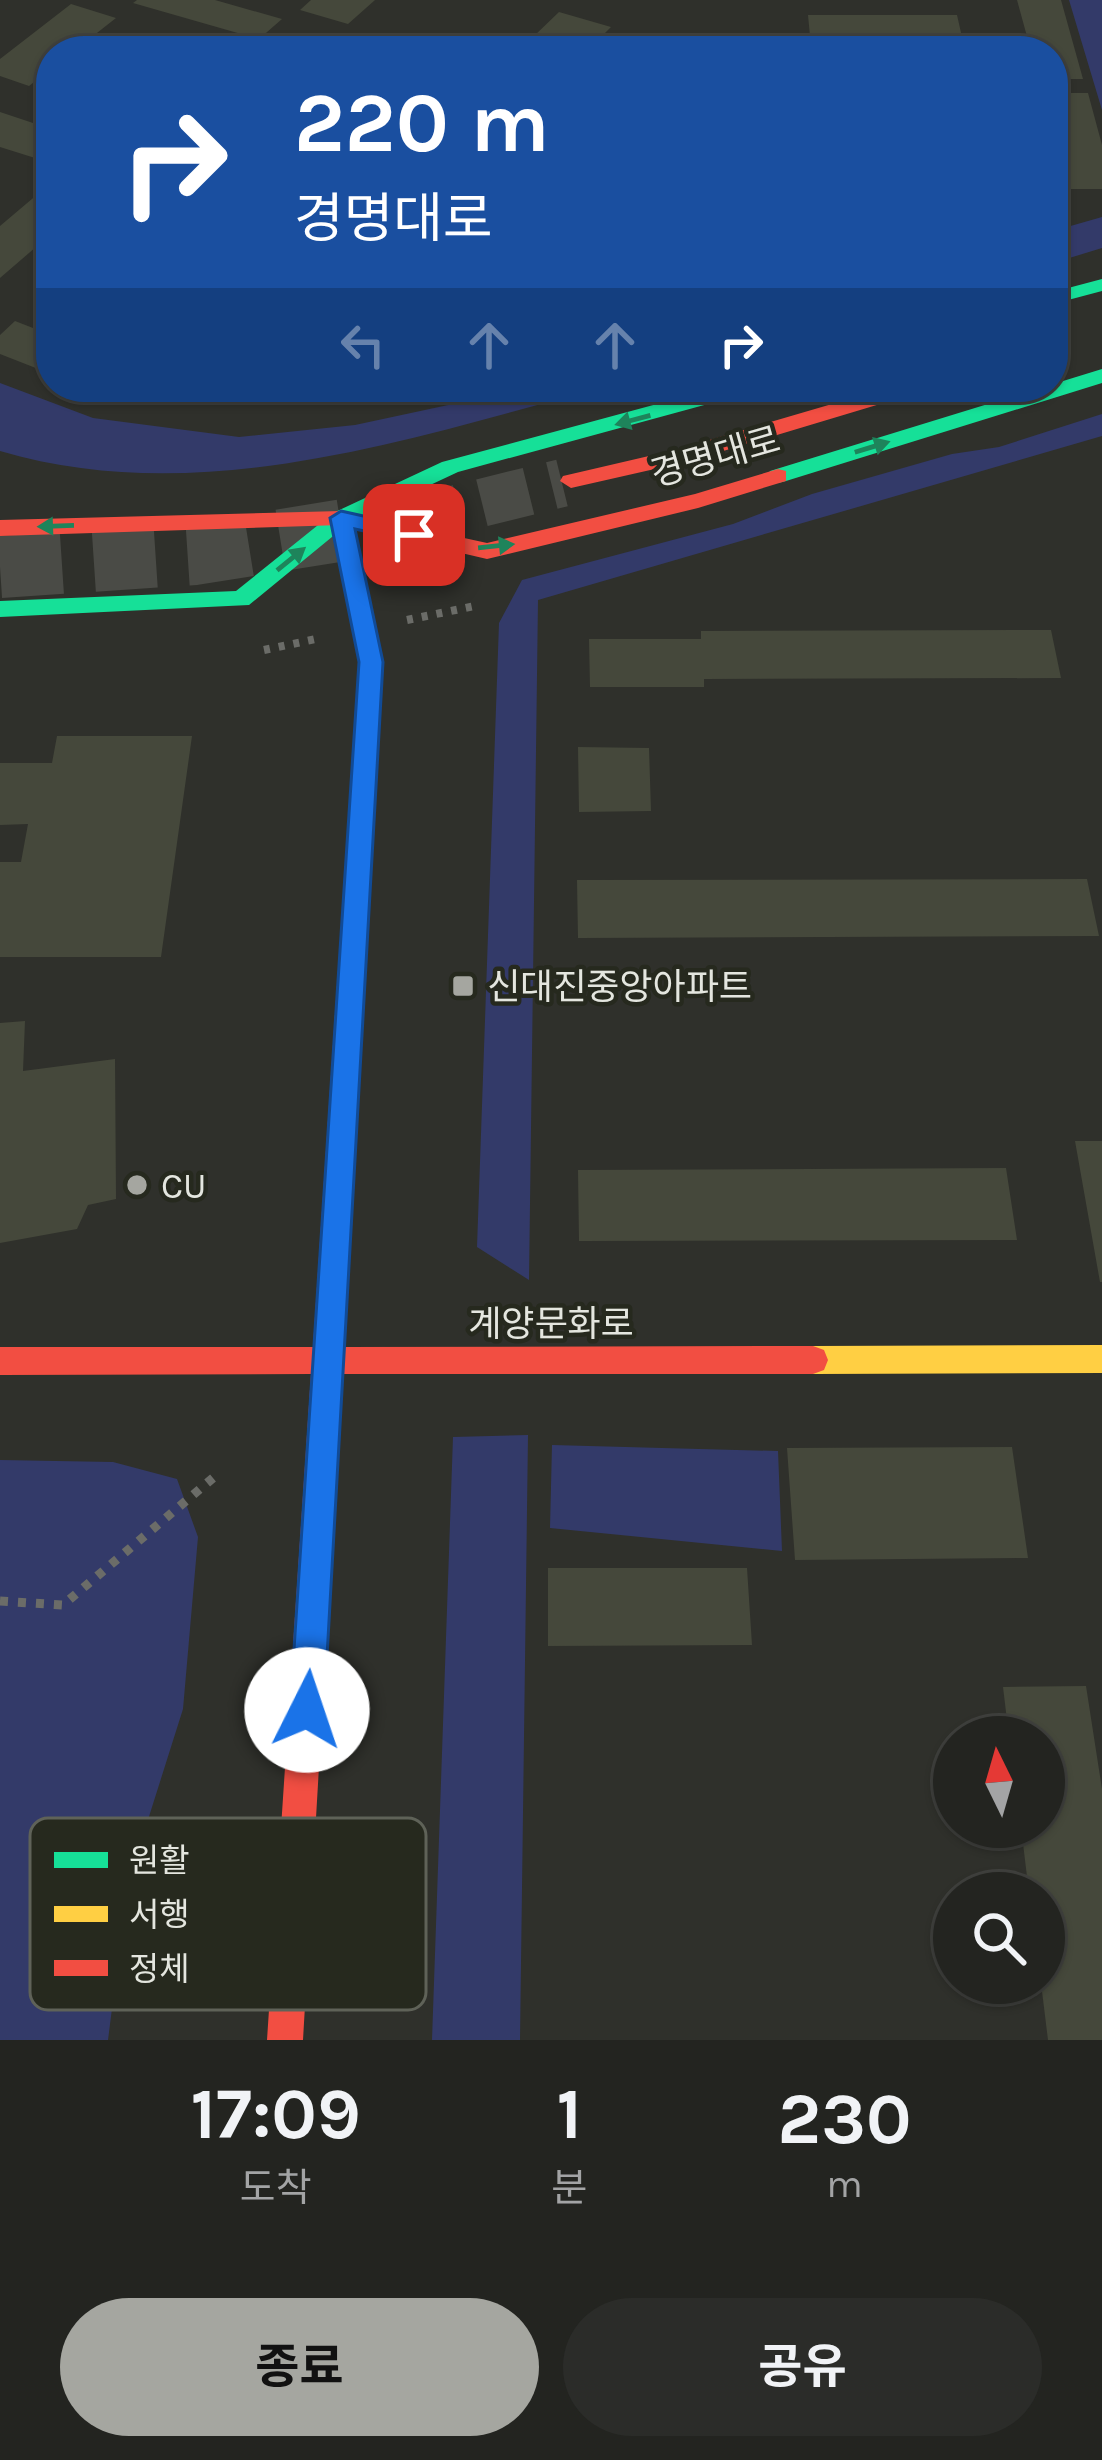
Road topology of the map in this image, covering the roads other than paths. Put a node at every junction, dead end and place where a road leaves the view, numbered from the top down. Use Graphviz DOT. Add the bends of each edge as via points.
graph roads {
  1 [pos="1102,285"];
  2 [pos="1068,294"];
  3 [pos="1102,376"];
  4 [pos="1068,387"];
  5 [pos="692,402"];
  6 [pos="864,402"];
  7 [pos="1018,402"];
  8 [pos="552,441"];
  9 [pos="516,481"];
  10 [pos="562,483"];
  11 [pos="51,499"];
  12 [pos="543,509"];
  13 [pos="341,518"];
  14 [pos="600,524"];
  15 [pos="0,528"];
  16 [pos="241,599"];
  17 [pos="0,609"];
  18 [pos="22,637"];
  19 [pos="330,1359"];
  20 [pos="1102,1359"];
  21 [pos="0,1361"];
  22 [pos="300,1818"];
  23 [pos="288,2010"];
  24 [pos="286,2040"];
  1 -- 2 [label="street"];
  4 -- 3 [label="street, 경명대로, one-way"];
  5 -- 8 [label="street, 경명대로, one-way"];
  6 -- 10 [label="street, 경명대로"];
  14 -- 7 [label="street, 경명대로, one-way"];
  8 -- 9 [label="street" via="520,464"];
  8 -- 13 [label="street, 경명대로" via="450,467"];
  11 -- 13 [label="street"];
  12 -- 14 [label="street"];
  13 -- 14 [label="street, 경명대로, one-way" via="487,551"];
  13 -- 15 [label="street, 경명대로, one-way"];
  16 -- 13 [label="street, 경명대로, one-way"];
  13 -- 19 [label="street" via="371,662"];
  16 -- 17 [label="street"];
  16 -- 18 [label="street"];
  19 -- 20 [label="street, 계양문화로"];
  19 -- 21 [label="street, 계양문화로"];
  19 -- 22 [label="street"];
  23 -- 24 [label="street"];
}
